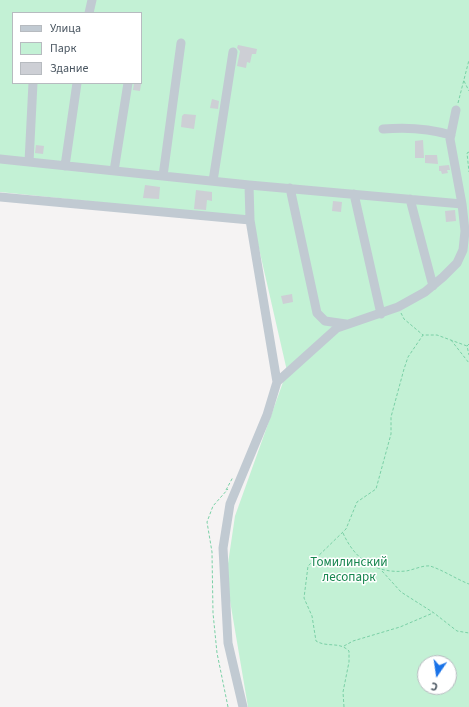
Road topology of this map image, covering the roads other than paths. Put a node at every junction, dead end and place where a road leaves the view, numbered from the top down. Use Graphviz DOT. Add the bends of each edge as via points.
graph roads {
  1 [pos="92,0"];
  2 [pos="89,12"];
  3 [pos="181,43"];
  4 [pos="233,52"];
  5 [pos="33,84"];
  6 [pos="77,84"];
  7 [pos="128,84"];
  8 [pos="456,110"];
  9 [pos="383,129"];
  10 [pos="451,135"];
  11 [pos="0,159"];
  12 [pos="29,162"];
  13 [pos="65,166"];
  14 [pos="114,171"];
  15 [pos="163,176"];
  16 [pos="213,181"];
  17 [pos="249,184"];
  18 [pos="290,188"];
  19 [pos="354,194"];
  20 [pos="0,198"];
  21 [pos="410,199"];
  22 [pos="462,204"];
  23 [pos="250,220"];
  24 [pos="433,286"];
  25 [pos="381,314"];
  26 [pos="349,324"];
  27 [pos="277,382"];
  28 [pos="243,707"];
  1 -- 2 [label="street"];
  3 -- 15 [label="street"];
  4 -- 16 [label="street"];
  5 -- 12 [label="street"];
  6 -- 13 [label="street"];
  7 -- 14 [label="street"];
  8 -- 10 [label="street"];
  9 -- 10 [label="street" via="405,127 437,130"];
  10 -- 22 [label="street"];
  11 -- 12 [label="street"];
  12 -- 13 [label="street"];
  13 -- 14 [label="street"];
  14 -- 15 [label="street"];
  15 -- 16 [label="street"];
  16 -- 17 [label="street"];
  17 -- 18 [label="street"];
  17 -- 23 [label="street"];
  18 -- 19 [label="street"];
  18 -- 26 [label="street" via="317,314 326,321"];
  19 -- 21 [label="street"];
  19 -- 25 [label="street"];
  20 -- 23 [label="street"];
  21 -- 22 [label="street"];
  21 -- 24 [label="street"];
  22 -- 24 [label="street" via="465,231 463,250 457,263"];
  23 -- 27 [label="street"];
  24 -- 25 [label="street"];
  25 -- 26 [label="street"];
  26 -- 27 [label="street" via="337,328"];
  27 -- 28 [label="street" via="264,422 230,504 223,548 228,643"];
}
